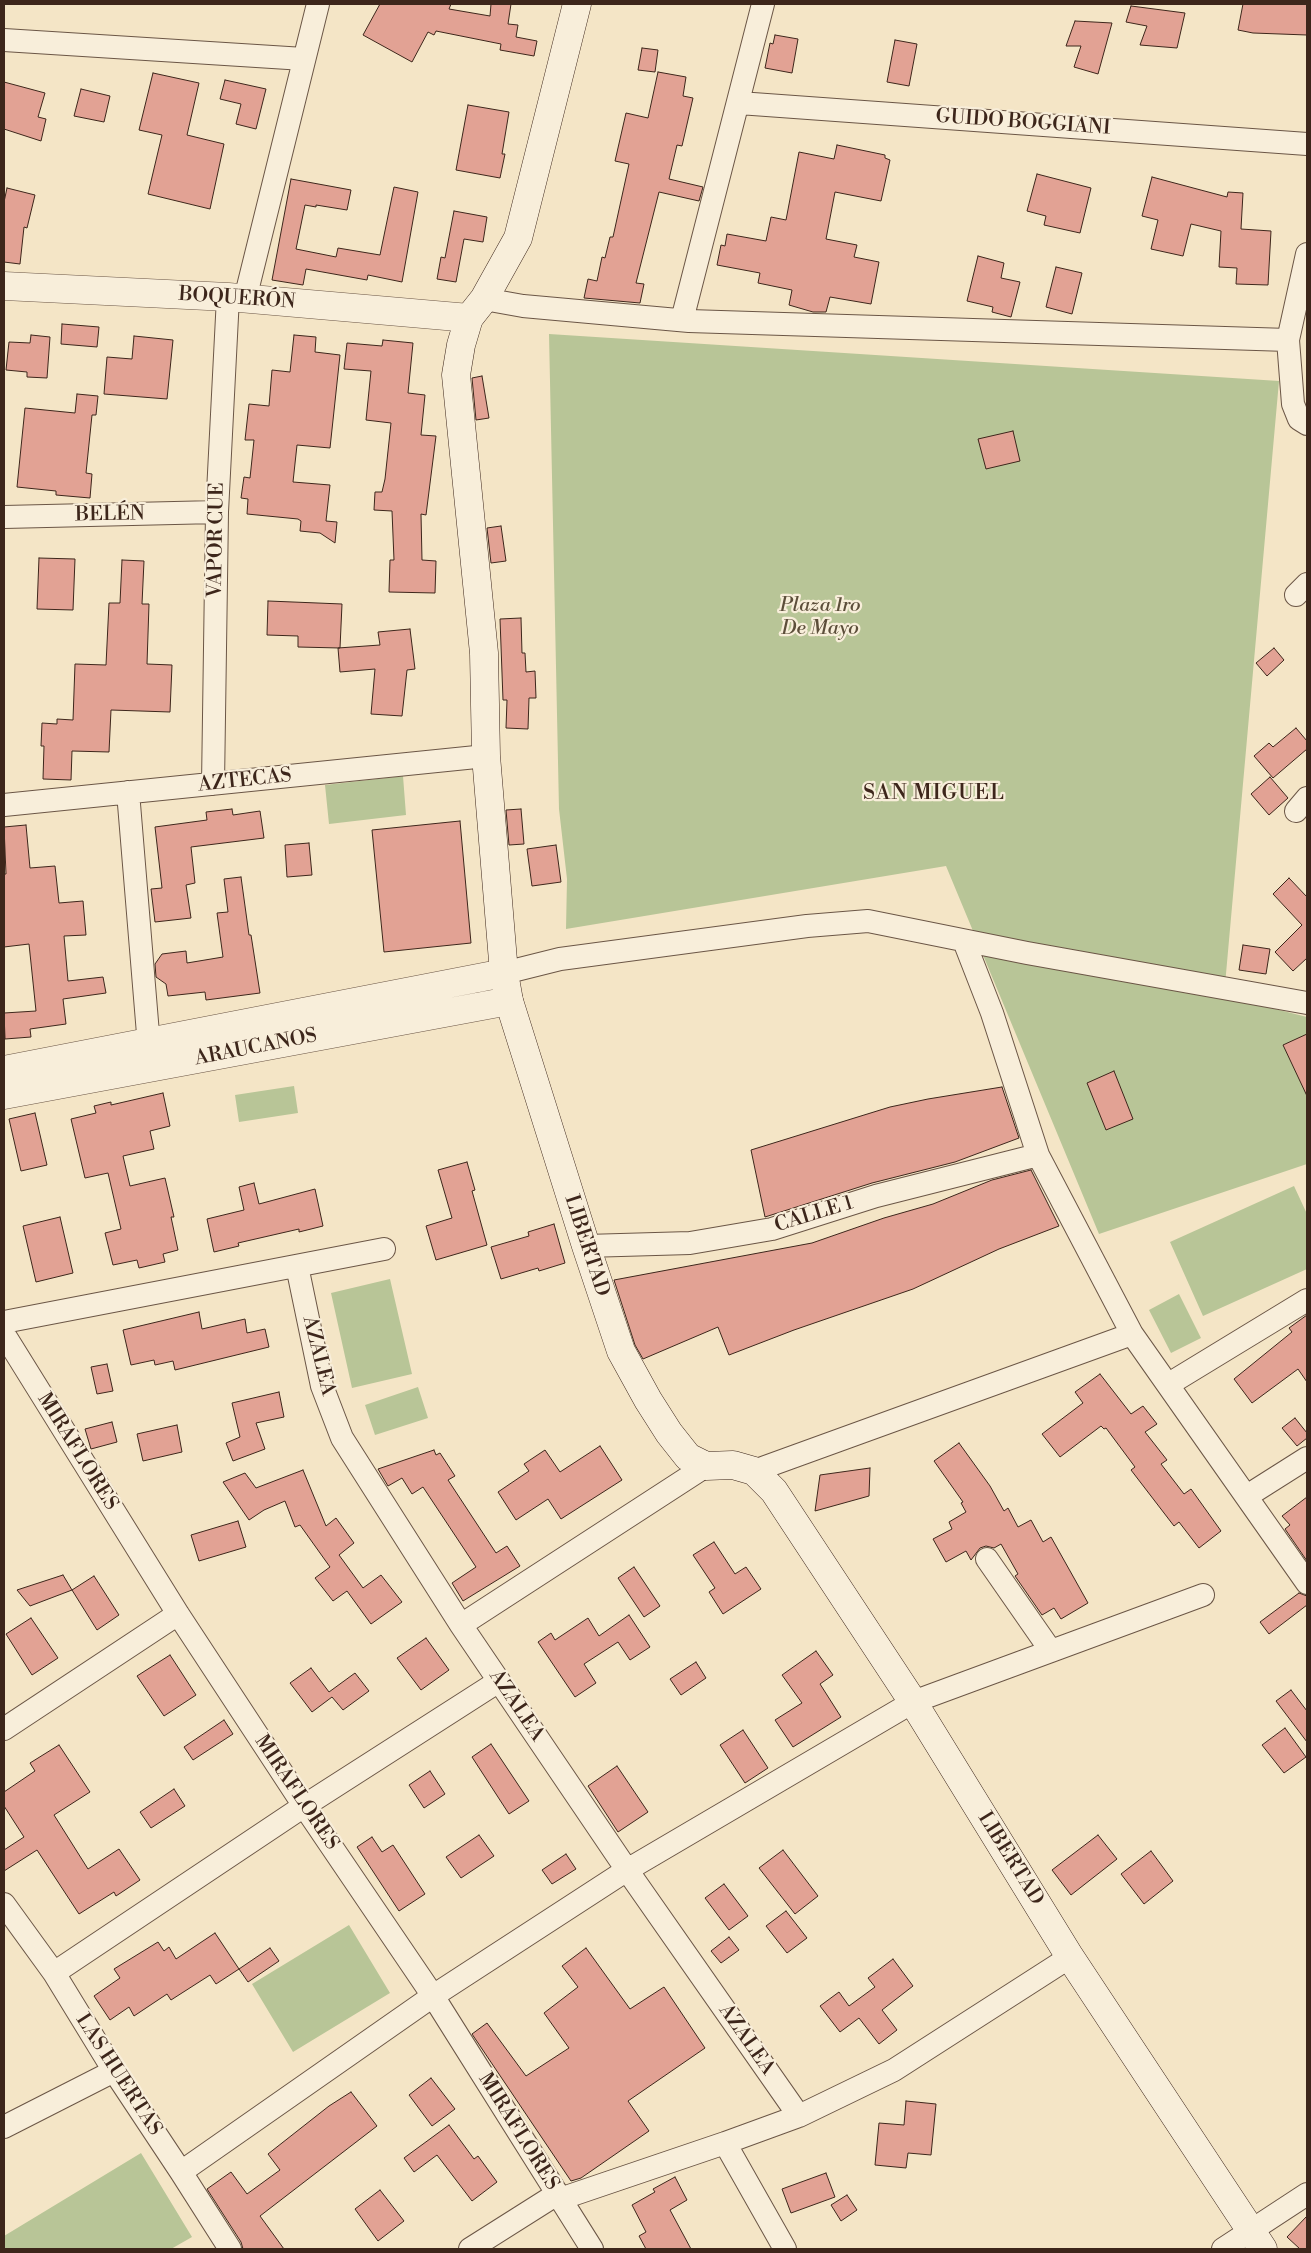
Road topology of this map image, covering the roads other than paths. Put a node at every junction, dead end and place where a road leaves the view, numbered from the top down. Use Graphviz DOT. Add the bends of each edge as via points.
graph roads {
  1 [pos="318,4"];
  2 [pos="577,4"];
  3 [pos="763,4"];
  4 [pos="4,40"];
  5 [pos="304,60"];
  6 [pos="739,103"];
  7 [pos="1307,144"];
  8 [pos="1307,254"];
  9 [pos="4,286"];
  10 [pos="236,298"];
  11 [pos="477,308"];
  12 [pos="682,320"];
  13 [pos="1288,340"];
  14 [pos="1303,422"];
  15 [pos="217,512"];
  16 [pos="4,517"];
  17 [pos="486,756"];
  18 [pos="213,784"];
  19 [pos="128,792"];
  20 [pos="4,805"];
  21 [pos="964,941"];
  22 [pos="504,974"];
  23 [pos="509,1000"];
  24 [pos="1307,1003"];
  25 [pos="149,1056"];
  26 [pos="4,1070"];
  27 [pos="4,1095"];
  28 [pos="1038,1155"];
  29 [pos="586,1246"];
  30 [pos="384,1250"];
  31 [pos="297,1266"];
  32 [pos="1307,1300"];
  33 [pos="4,1322"];
  34 [pos="4,1334"];
  35 [pos="1132,1334"];
  36 [pos="1169,1384"];
  37 [pos="1307,1458"];
  38 [pos="706,1466"];
  39 [pos="754,1471"];
  40 [pos="1247,1496"];
  41 [pos="988,1559"];
  42 [pos="1307,1583"];
  43 [pos="1203,1595"];
  44 [pos="178,1614"];
  45 [pos="461,1625"];
  46 [pos="1051,1651"];
  47 [pos="499,1681"];
  48 [pos="913,1702"];
  49 [pos="4,1729"];
  50 [pos="304,1806"];
  51 [pos="627,1870"];
  52 [pos="4,1904"];
  53 [pos="1070,1957"];
  54 [pos="54,1974"];
  55 [pos="433,1996"];
  56 [pos="114,2071"];
  57 [pos="799,2116"];
  58 [pos="4,2127"];
  59 [pos="725,2143"];
  60 [pos="181,2172"];
  61 [pos="1307,2194"];
  62 [pos="558,2196"];
  63 [pos="1257,2240"];
  64 [pos="230,2249"];
  65 [pos="470,2249"];
  66 [pos="592,2249"];
  67 [pos="785,2249"];
  68 [pos="1223,2249"];
  1 -- 5 [label="street, VAPOR CUE"];
  2 -- 11 [label="main road, LIBERTAD" via="518,238"];
  3 -- 6 [label="street"];
  4 -- 5 [label="street"];
  5 -- 10 [label="street, VAPOR CUE"];
  6 -- 7 [label="street, GUIDO BOGGIANI"];
  6 -- 12 [label="street"];
  8 -- 13 [label="street"];
  9 -- 10 [label="main road, BOQUERÓN"];
  10 -- 11 [label="main road, BOQUERÓN"];
  10 -- 15 [label="street, VAPOR CUE"];
  11 -- 12 [label="street" via="523,306"];
  11 -- 17 [label="main road, LIBERTAD" via="461,345 456,374 484,652"];
  12 -- 13 [label="street"];
  13 -- 14 [label="street" via="1293,404"];
  15 -- 16 [label="street, BELÉN"];
  15 -- 18 [label="street, VAPOR CUE"];
  17 -- 18 [label="street, AZTECAS"];
  17 -- 22 [label="main road, LIBERTAD"];
  18 -- 19 [label="street, AZTECAS"];
  19 -- 20 [label="street, AZTECAS"];
  19 -- 25 [label="street"];
  21 -- 22 [label="street" via="868,921 824,924 560,959"];
  21 -- 24 [label="street"];
  21 -- 28 [label="street" via="992,1013"];
  22 -- 23 [label="main road, LIBERTAD"];
  22 -- 25 [label="main road, ARAUCANOS"];
  23 -- 25 [label="main road, ARAUCANOS"];
  23 -- 29 [label="main road, LIBERTAD"];
  25 -- 26 [label="main road, ARAUCANOS"];
  25 -- 27 [label="main road, ARAUCANOS"];
  28 -- 29 [label="street, CALLE 1" via="876,1196 772,1229 690,1244"];
  28 -- 35 [label="street"];
  29 -- 38 [label="main road, LIBERTAD" via="621,1351 669,1433 688,1457"];
  30 -- 31 [label="street"];
  31 -- 33 [label="street"];
  31 -- 45 [label="street, AZALEA" via="322,1386 342,1438"];
  32 -- 36 [label="street"];
  34 -- 44 [label="street, MIRAFLORES"];
  35 -- 36 [label="street"];
  35 -- 39 [label="street"];
  36 -- 40 [label="street"];
  37 -- 40 [label="street"];
  38 -- 39 [label="main road" via="733,1465"];
  38 -- 45 [label="street"];
  39 -- 48 [label="main road, LIBERTAD" via="774,1491"];
  40 -- 42 [label="street"];
  41 -- 46 [label="street"];
  43 -- 46 [label="street"];
  44 -- 49 [label="street"];
  44 -- 50 [label="street, MIRAFLORES"];
  45 -- 47 [label="street, AZALEA"];
  46 -- 48 [label="street"];
  47 -- 50 [label="street"];
  47 -- 51 [label="street, AZALEA"];
  48 -- 51 [label="street"];
  48 -- 53 [label="main road, LIBERTAD"];
  50 -- 54 [label="street"];
  50 -- 55 [label="street, MIRAFLORES"];
  51 -- 55 [label="street"];
  51 -- 57 [label="street, AZALEA"];
  52 -- 54 [label="street, LAS HUERTAS"];
  53 -- 57 [label="street" via="894,2070"];
  53 -- 63 [label="main road, LIBERTAD"];
  54 -- 56 [label="street, LAS HUERTAS"];
  55 -- 60 [label="street"];
  55 -- 62 [label="street, MIRAFLORES"];
  56 -- 58 [label="street"];
  56 -- 60 [label="street, LAS HUERTAS"];
  57 -- 59 [label="street"];
  59 -- 62 [label="street"];
  59 -- 67 [label="street"];
  60 -- 64 [label="street, LAS HUERTAS"];
  61 -- 63 [label="street"];
  62 -- 65 [label="street"];
  62 -- 66 [label="street, MIRAFLORES"];
  63 -- 68 [label="street"];
}
